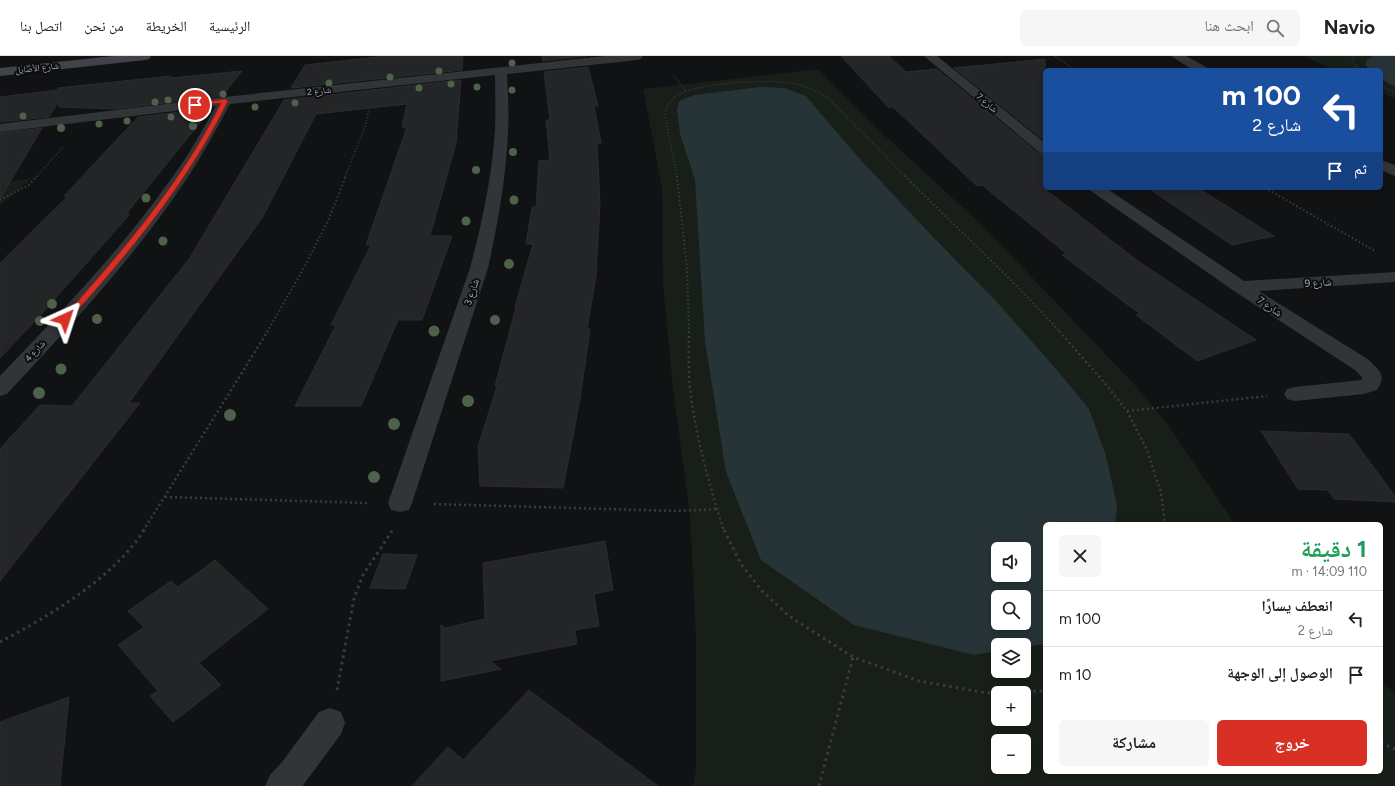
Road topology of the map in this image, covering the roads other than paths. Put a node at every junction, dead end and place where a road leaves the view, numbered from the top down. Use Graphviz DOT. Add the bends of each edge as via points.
graph roads {
  1 [pos="145,56"];
  2 [pos="637,56"];
  3 [pos="930,56"];
  4 [pos="1178,56"];
  5 [pos="1199,68"];
  6 [pos="501,71"];
  7 [pos="0,72"];
  8 [pos="225,101"];
  9 [pos="0,128"];
  10 [pos="1043,148"];
  11 [pos="1383,165"];
  12 [pos="1395,171"];
  13 [pos="1099,190"];
  14 [pos="1395,277"];
  15 [pos="1240,286"];
  16 [pos="0,389"];
  17 [pos="1294,394"];
  18 [pos="400,503"];
  19 [pos="330,724"];
  20 [pos="281,786"];
  1 -- 7 [label="main road, شارع الأصايل"];
  2 -- 6 [label="street, شارع 2"];
  3 -- 10 [label="street, شارع 7"];
  4 -- 5 [label="street"];
  6 -- 8 [label="street, شارع 2"];
  6 -- 18 [label="street, شارع 3" via="500,157 489,229 479,268"];
  8 -- 9 [label="street, شارع 2"];
  8 -- 16 [label="street, شارع 4" via="186,171 156,212 112,267"];
  11 -- 12 [label="street"];
  13 -- 15 [label="street, شارع 7"];
  14 -- 15 [label="street, شارع 9"];
  15 -- 17 [label="street, شارع 7" via="1362,366 1372,376 1370,385 1364,387"];
  19 -- 20 [label="street"];
}
